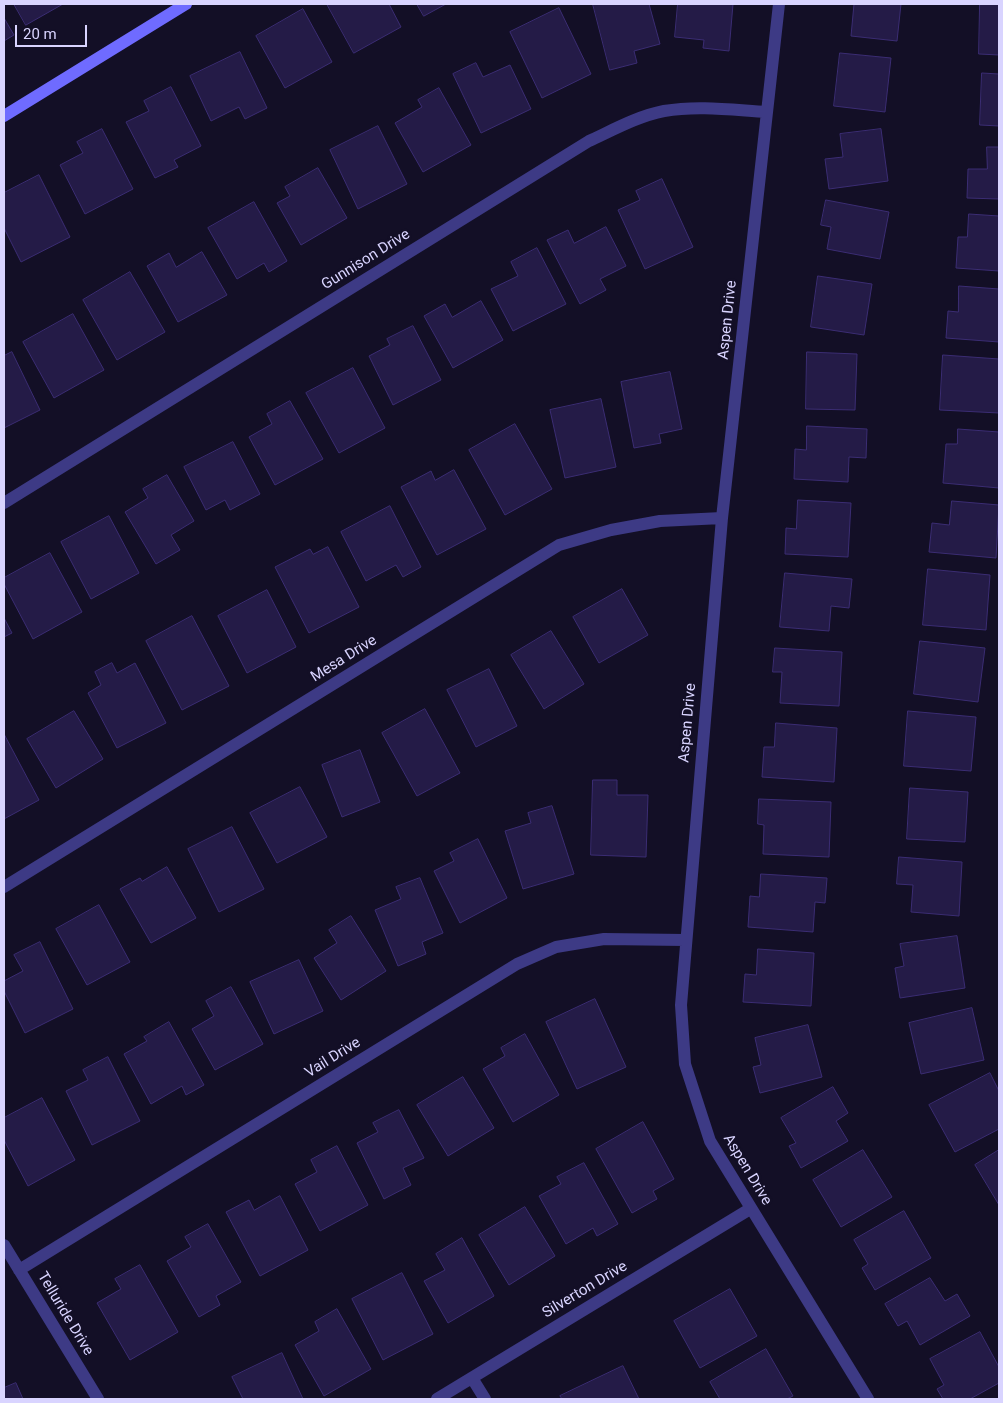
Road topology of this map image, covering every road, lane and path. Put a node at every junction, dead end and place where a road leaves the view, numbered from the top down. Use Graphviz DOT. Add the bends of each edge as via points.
graph roads {
  1 [pos="186,4"];
  2 [pos="779,4"];
  3 [pos="767,112"];
  4 [pos="4,116"];
  5 [pos="4,503"];
  6 [pos="722,518"];
  7 [pos="4,888"];
  8 [pos="685,940"];
  9 [pos="750,1209"];
  10 [pos="4,1245"];
  11 [pos="19,1270"];
  12 [pos="472,1378"];
  13 [pos="98,1399"];
  14 [pos="437,1399"];
  15 [pos="485,1399"];
  16 [pos="868,1399"];
  1 -- 4 [label="street"];
  2 -- 3 [label="street, Aspen Drive"];
  3 -- 5 [label="street, Gunnison Drive" via="705,108 663,112 624,124 589,141"];
  3 -- 6 [label="street, Aspen Drive"];
  6 -- 7 [label="street, Mesa Drive" via="660,521 611,530 559,546"];
  6 -- 8 [label="street, Aspen Drive"];
  8 -- 9 [label="street, Aspen Drive" via="681,1005 685,1064 710,1141"];
  8 -- 11 [label="street, Vail Drive" via="604,939 556,947 517,964"];
  9 -- 12 [label="street, Silverton Drive"];
  9 -- 16 [label="street, Aspen Drive"];
  10 -- 11 [label="street, Telluride Drive"];
  11 -- 13 [label="street, Telluride Drive"];
  12 -- 14 [label="street, Silverton Drive"];
  12 -- 15 [label="street"];
}
